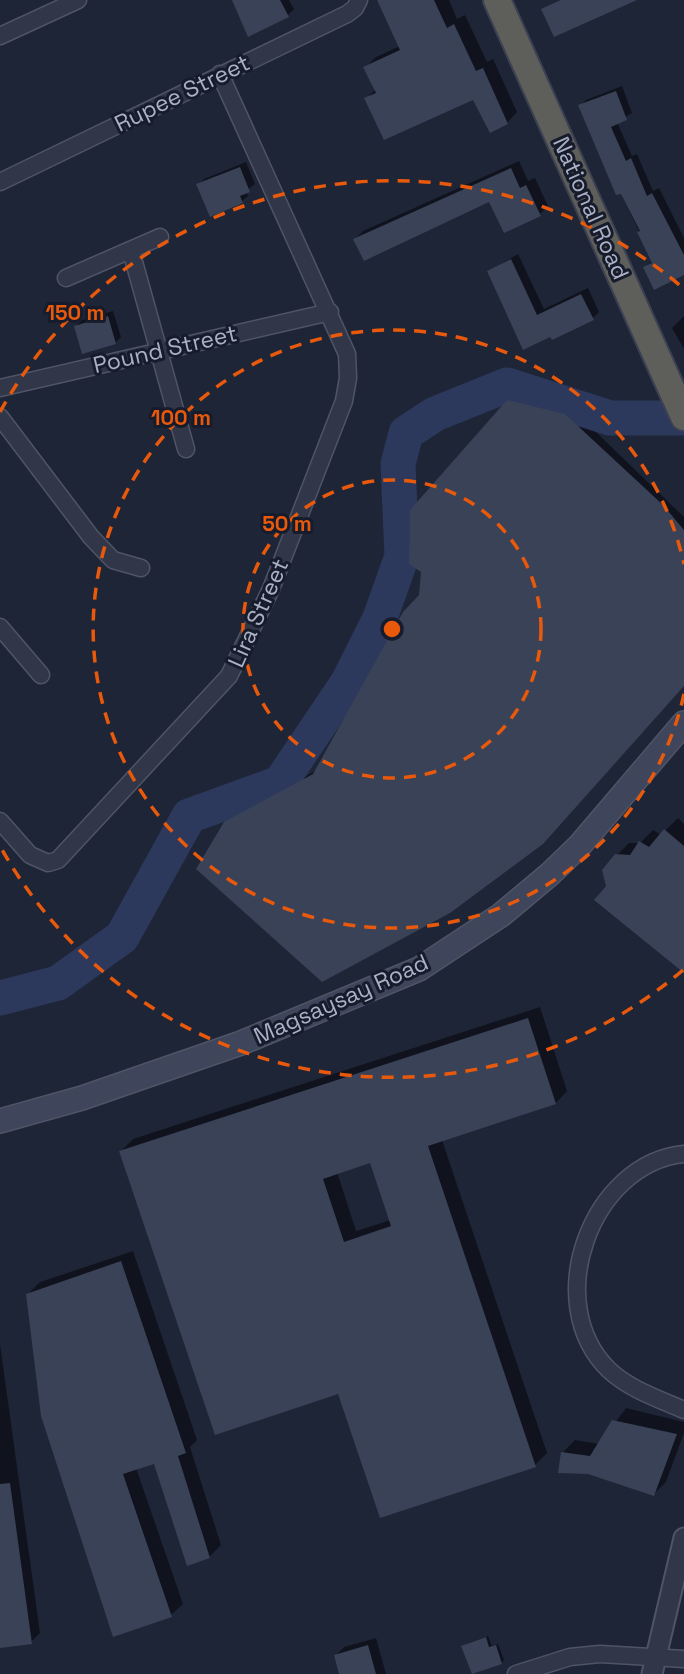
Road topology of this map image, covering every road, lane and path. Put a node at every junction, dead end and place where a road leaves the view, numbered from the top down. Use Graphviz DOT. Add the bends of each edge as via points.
graph roads {
  1 [pos="79,0"];
  2 [pos="359,0"];
  3 [pos="497,0"];
  4 [pos="0,36"];
  5 [pos="220,74"];
  6 [pos="0,181"];
  7 [pos="160,237"];
  8 [pos="131,251"];
  9 [pos="66,278"];
  10 [pos="330,312"];
  11 [pos="158,350"];
  12 [pos="0,388"];
  13 [pos="0,417"];
  14 [pos="684,417"];
  15 [pos="186,449"];
  16 [pos="141,568"];
  17 [pos="0,627"];
  18 [pos="41,675"];
  19 [pos="684,723"];
  20 [pos="0,821"];
  21 [pos="0,1121"];
  22 [pos="684,1154"];
  23 [pos="684,1410"];
  24 [pos="684,1538"];
  25 [pos="684,1658"];
  26 [pos="655,1666"];
  27 [pos="516,1674"];
  1 -- 4 [label="street"];
  2 -- 5 [label="street, Rupee Street" via="347,14"];
  3 -- 14 [label="highway, National Road"];
  5 -- 6 [label="street, Rupee Street"];
  5 -- 10 [label="street, Lira Street"];
  7 -- 8 [label="street"];
  8 -- 9 [label="street"];
  8 -- 11 [label="street"];
  10 -- 11 [label="street, Pound Street"];
  10 -- 20 [label="street, Lira Street" via="347,354 344,401 254,629 229,676 58,860 48,863 30,855"];
  11 -- 12 [label="street, Pound Street"];
  11 -- 15 [label="street"];
  13 -- 16 [label="street" via="91,537 113,560"];
  17 -- 18 [label="street"];
  19 -- 21 [label="main road, Magsaysay Road" via="550,874 501,915 419,969 241,1043"];
  22 -- 23 [label="street" via="648,1163 626,1177 600,1212 583,1248 576,1287 583,1326 609,1370 639,1391"];
  24 -- 26 [label="street"];
  25 -- 26 [label="street"];
  26 -- 27 [label="street" via="600,1654 570,1657"];
}
